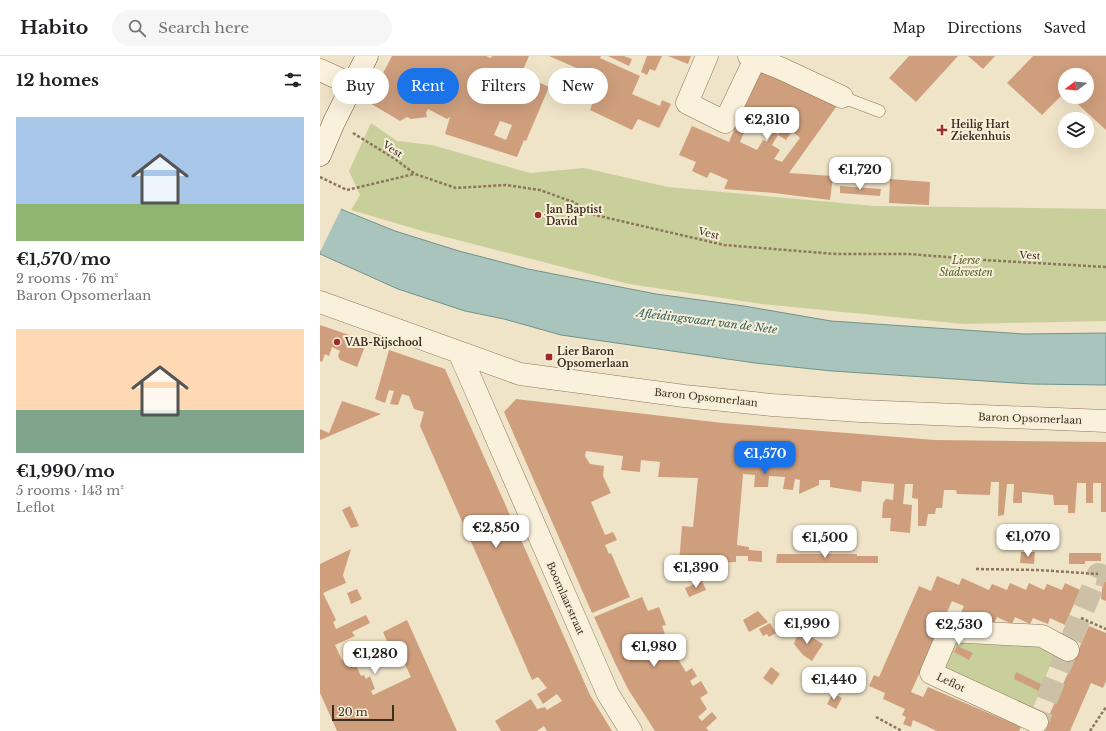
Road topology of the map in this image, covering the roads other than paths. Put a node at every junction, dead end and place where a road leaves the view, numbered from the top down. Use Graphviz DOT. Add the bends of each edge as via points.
graph roads {
  1 [pos="368,56"];
  2 [pos="707,56"];
  3 [pos="752,57"];
  4 [pos="362,68"];
  5 [pos="320,70"];
  6 [pos="332,75"];
  7 [pos="842,97"];
  8 [pos="343,104"];
  9 [pos="879,111"];
  10 [pos="320,155"];
  11 [pos="320,302"];
  12 [pos="459,352"];
  13 [pos="1106,421"];
  14 [pos="1068,650"];
  15 [pos="1037,722"];
  16 [pos="632,731"];
  1 -- 4 [label="street"];
  2 -- 3 [label="street" via="687,103 725,122"];
  3 -- 7 [label="street"];
  5 -- 6 [label="street"];
  7 -- 9 [label="lane"];
  8 -- 10 [label="street"];
  11 -- 12 [label="street, Baron Opsomerlaan"];
  12 -- 13 [label="street, Baron Opsomerlaan" via="520,374 684,396 860,412"];
  12 -- 16 [label="street, Boomlaarstraat" via="608,694"];
  14 -- 15 [label="street, Leflot" via="1042,636 949,631 931,673"];
}
